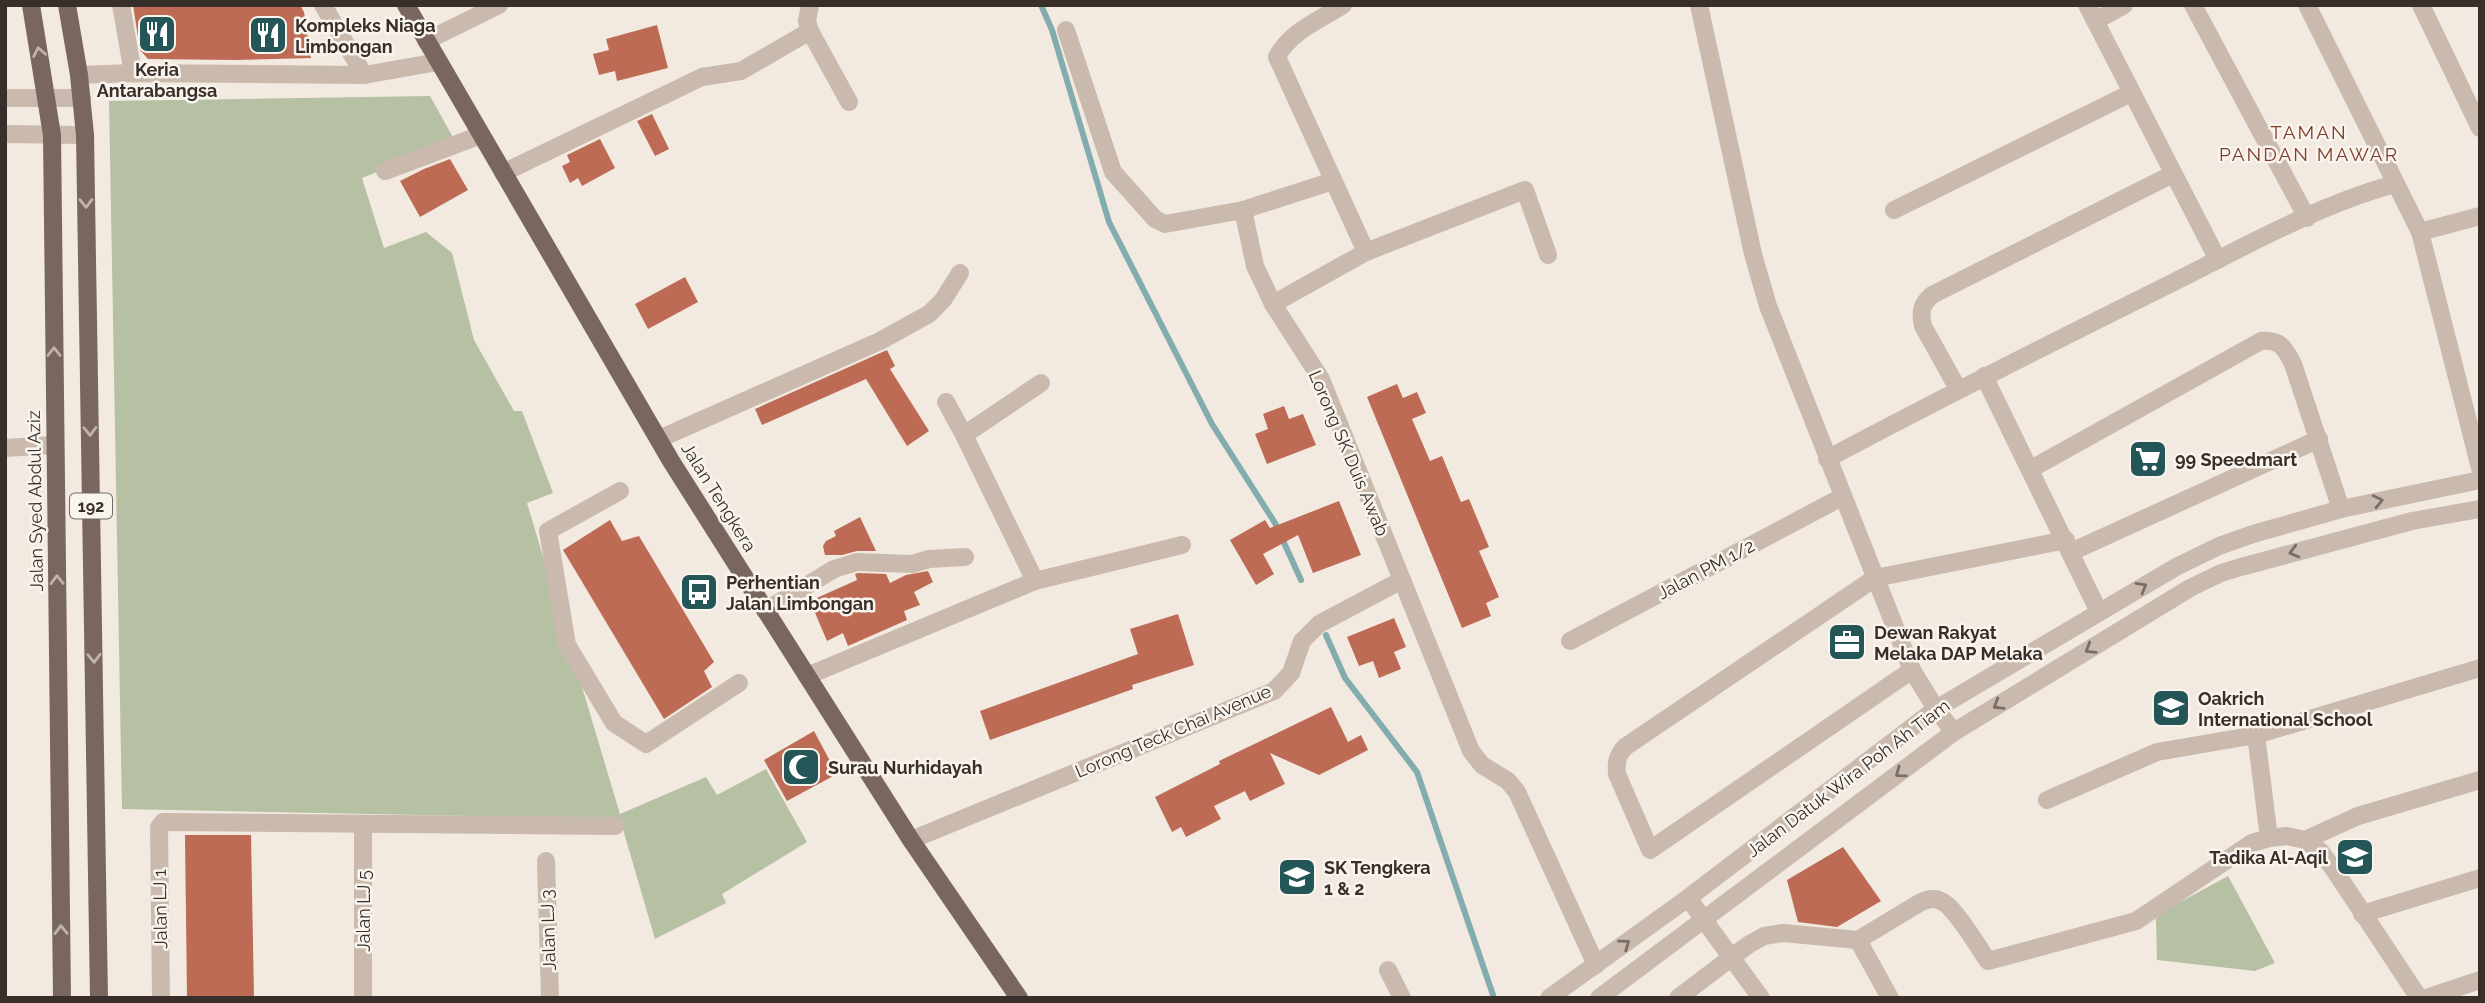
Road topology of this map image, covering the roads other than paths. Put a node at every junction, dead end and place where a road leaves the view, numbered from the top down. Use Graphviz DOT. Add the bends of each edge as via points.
graph roads {
  1 [pos="31,5"];
  2 [pos="67,5"];
  3 [pos="121,5"];
  4 [pos="323,5"];
  5 [pos="406,5"];
  6 [pos="499,5"];
  7 [pos="810,5"];
  8 [pos="1343,5"];
  9 [pos="1699,5"];
  10 [pos="2124,5"];
  11 [pos="2193,5"];
  12 [pos="2307,5"];
  13 [pos="2421,5"];
  14 [pos="2091,13"];
  15 [pos="1066,30"];
  16 [pos="810,31"];
  17 [pos="426,41"];
  18 [pos="439,62"];
  19 [pos="133,73"];
  20 [pos="79,75"];
  21 [pos="364,75"];
  22 [pos="2131,93"];
  23 [pos="5,98"];
  24 [pos="48,98"];
  25 [pos="82,99"];
  26 [pos="849,102"];
  27 [pos="2480,128"];
  28 [pos="5,134"];
  29 [pos="52,135"];
  30 [pos="85,135"];
  31 [pos="481,135"];
  32 [pos="385,171"];
  33 [pos="503,173"];
  34 [pos="2173,174"];
  35 [pos="1333,181"];
  36 [pos="2395,184"];
  37 [pos="1894,210"];
  38 [pos="1243,211"];
  39 [pos="2480,216"];
  40 [pos="2307,218"];
  41 [pos="2420,232"];
  42 [pos="1366,252"];
  43 [pos="1548,255"];
  44 [pos="2218,260"];
  45 [pos="960,273"];
  46 [pos="1273,304"];
  47 [pos="1984,376"];
  48 [pos="1041,383"];
  49 [pos="1958,389"];
  50 [pos="946,402"];
  51 [pos="964,435"];
  52 [pos="659,439"];
  53 [pos="2319,439"];
  54 [pos="55,445"];
  55 [pos="5,448"];
  56 [pos="1828,459"];
  57 [pos="2031,468"];
  58 [pos="2480,468"];
  59 [pos="2480,480"];
  60 [pos="620,491"];
  61 [pos="1842,497"];
  62 [pos="2341,509"];
  63 [pos="2480,509"];
  64 [pos="1182,545"];
  65 [pos="2068,546"];
  66 [pos="965,557"];
  67 [pos="1874,579"];
  68 [pos="1402,580"];
  69 [pos="1035,581"];
  70 [pos="765,611"];
  71 [pos="2099,612"];
  72 [pos="1570,641"];
  73 [pos="2480,668"];
  74 [pos="1912,670"];
  75 [pos="807,676"];
  76 [pos="739,683"];
  77 [pos="1936,709"];
  78 [pos="1954,732"];
  79 [pos="2256,736"];
  80 [pos="2480,780"];
  81 [pos="2047,800"];
  82 [pos="363,825"];
  83 [pos="615,826"];
  84 [pos="2269,838"];
  85 [pos="911,840"];
  86 [pos="2305,840"];
  87 [pos="546,861"];
  88 [pos="2480,878"];
  89 [pos="1688,898"];
  90 [pos="2362,914"];
  91 [pos="1704,920"];
  92 [pos="1858,940"];
  93 [pos="1732,957"];
  94 [pos="1596,965"];
  95 [pos="1388,970"];
  96 [pos="2480,979"];
  97 [pos="62,998"];
  98 [pos="99,998"];
  99 [pos="161,998"];
  100 [pos="363,998"];
  101 [pos="550,998"];
  102 [pos="1019,998"];
  103 [pos="1402,998"];
  104 [pos="1549,998"];
  105 [pos="1599,998"];
  106 [pos="1678,998"];
  107 [pos="1761,998"];
  108 [pos="1890,998"];
  109 [pos="2418,998"];
  110 [pos="2426,998"];
  24 -- 1 [label="main road, Jalan Syed Abdul Aziz / 192, one-way"];
  2 -- 20 [label="main road, 192"];
  3 -- 19 [label="street"];
  4 -- 21 [label="street"];
  5 -- 17 [label="main road, Jalan Tengkera"];
  6 -- 17 [label="street"];
  7 -- 16 [label="street"];
  8 -- 35 [label="street" via="1291,38 1277,58"];
  9 -- 56 [label="street" via="1753,254 1768,306"];
  10 -- 14 [label="street"];
  11 -- 40 [label="street"];
  12 -- 36 [label="street"];
  13 -- 27 [label="street"];
  14 -- 22 [label="street"];
  15 -- 38 [label="street" via="1113,172 1155,219 1166,224"];
  16 -- 26 [label="street"];
  16 -- 33 [label="street" via="741,71 702,76"];
  17 -- 18 [label="main road, Jalan Tengkera"];
  18 -- 21 [label="street"];
  18 -- 31 [label="main road, Jalan Tengkera"];
  19 -- 20 [label="street"];
  19 -- 21 [label="street"];
  20 -- 25 [label="main road, 192"];
  22 -- 34 [label="street"];
  22 -- 37 [label="street"];
  23 -- 24 [label="street"];
  24 -- 25 [label="street"];
  24 -- 29 [label="main road, Jalan Syed Abdul Aziz / 192"];
  25 -- 30 [label="main road, 192"];
  28 -- 29 [label="street"];
  29 -- 30 [label="street"];
  54 -- 29 [label="main road, Jalan Syed Abdul Aziz / 192, one-way"];
  30 -- 98 [label="main road, 192, one-way"];
  31 -- 32 [label="street"];
  31 -- 33 [label="main road, Jalan Tengkera"];
  33 -- 52 [label="main road, Jalan Tengkera"];
  34 -- 44 [label="street"];
  34 -- 49 [label="street" via="1923,303 1923,326"];
  35 -- 38 [label="street"];
  35 -- 42 [label="street"];
  36 -- 40 [label="street" via="2354,196"];
  36 -- 41 [label="street"];
  38 -- 46 [label="street, Lorong SK Duis Awab" via="1255,266"];
  39 -- 41 [label="street"];
  40 -- 44 [label="street"];
  41 -- 58 [label="street"];
  42 -- 43 [label="street" via="1525,190"];
  42 -- 46 [label="street"];
  44 -- 47 [label="street"];
  45 -- 52 [label="street" via="929,314 880,341"];
  46 -- 68 [label="street, Lorong SK Duis Awab" via="1321,379"];
  47 -- 49 [label="street"];
  47 -- 57 [label="street"];
  48 -- 51 [label="street"];
  49 -- 56 [label="street"];
  50 -- 51 [label="street"];
  51 -- 69 [label="street"];
  52 -- 70 [label="main road, Jalan Tengkera"];
  53 -- 57 [label="street" via="2285,347 2273,340 2262,341"];
  53 -- 62 [label="street"];
  53 -- 65 [label="street"];
  54 -- 55 [label="street"];
  97 -- 54 [label="main road, Jalan Syed Abdul Aziz / 192, one-way"];
  56 -- 61 [label="street"];
  57 -- 65 [label="street"];
  62 -- 59 [label="street, Jalan Datuk Wira Poh Ah Tiam, one-way"];
  60 -- 76 [label="street" via="548,531 567,645 614,723 646,744"];
  61 -- 67 [label="street"];
  61 -- 72 [label="street, Jalan PM 1/2"];
  71 -- 62 [label="street, Jalan Datuk Wira Poh Ah Tiam, one-way" via="2219,546"];
  63 -- 78 [label="street, Jalan Datuk Wira Poh Ah Tiam, one-way" via="2412,521 2221,573 2190,587"];
  64 -- 69 [label="street"];
  65 -- 67 [label="street"];
  65 -- 71 [label="street"];
  66 -- 70 [label="street" via="912,564 857,562 834,569"];
  67 -- 74 [label="street"];
  67 -- 74 [label="street" via="1625,747 1616,764 1618,774 1650,849"];
  68 -- 85 [label="street, Lorong Teck Chai Avenue" via="1319,624 1302,641 1291,673 1274,691"];
  68 -- 94 [label="street, Lorong SK Duis Awab" via="1471,751 1517,792"];
  69 -- 75 [label="street"];
  70 -- 75 [label="main road, Jalan Tengkera"];
  71 -- 77 [label="street, Jalan Datuk Wira Poh Ah Tiam"];
  73 -- 79 [label="street"];
  74 -- 77 [label="street"];
  75 -- 85 [label="main road, Jalan Tengkera"];
  77 -- 78 [label="street"];
  77 -- 89 [label="street, Jalan Datuk Wira Poh Ah Tiam"];
  78 -- 91 [label="street, Jalan Datuk Wira Poh Ah Tiam, one-way"];
  79 -- 81 [label="street" via="2157,752"];
  79 -- 84 [label="street"];
  80 -- 86 [label="street" via="2358,816"];
  82 -- 83 [label="street"];
  82 -- 99 [label="street, Jalan LJ 1" via="163,822 159,827"];
  82 -- 100 [label="street, Jalan LJ 5"];
  84 -- 86 [label="street"];
  84 -- 92 [label="street" via="2235,853 2150,913 2119,928 1989,961 1950,908 1931,899"];
  85 -- 102 [label="main road, Jalan Tengkera"];
  86 -- 90 [label="street" via="2328,862"];
  87 -- 101 [label="street, Jalan LJ 3"];
  88 -- 90 [label="street"];
  89 -- 91 [label="street"];
  94 -- 89 [label="street, Jalan Datuk Wira Poh Ah Tiam, one-way"];
  90 -- 109 [label="street"];
  91 -- 93 [label="street"];
  91 -- 105 [label="street, Jalan Datuk Wira Poh Ah Tiam"];
  92 -- 93 [label="street" via="1783,933 1764,936"];
  92 -- 108 [label="street"];
  93 -- 106 [label="street"];
  93 -- 107 [label="street"];
  94 -- 104 [label="street, Jalan Datuk Wira Poh Ah Tiam"];
  95 -- 103 [label="street"];
  96 -- 110 [label="street"];
}
